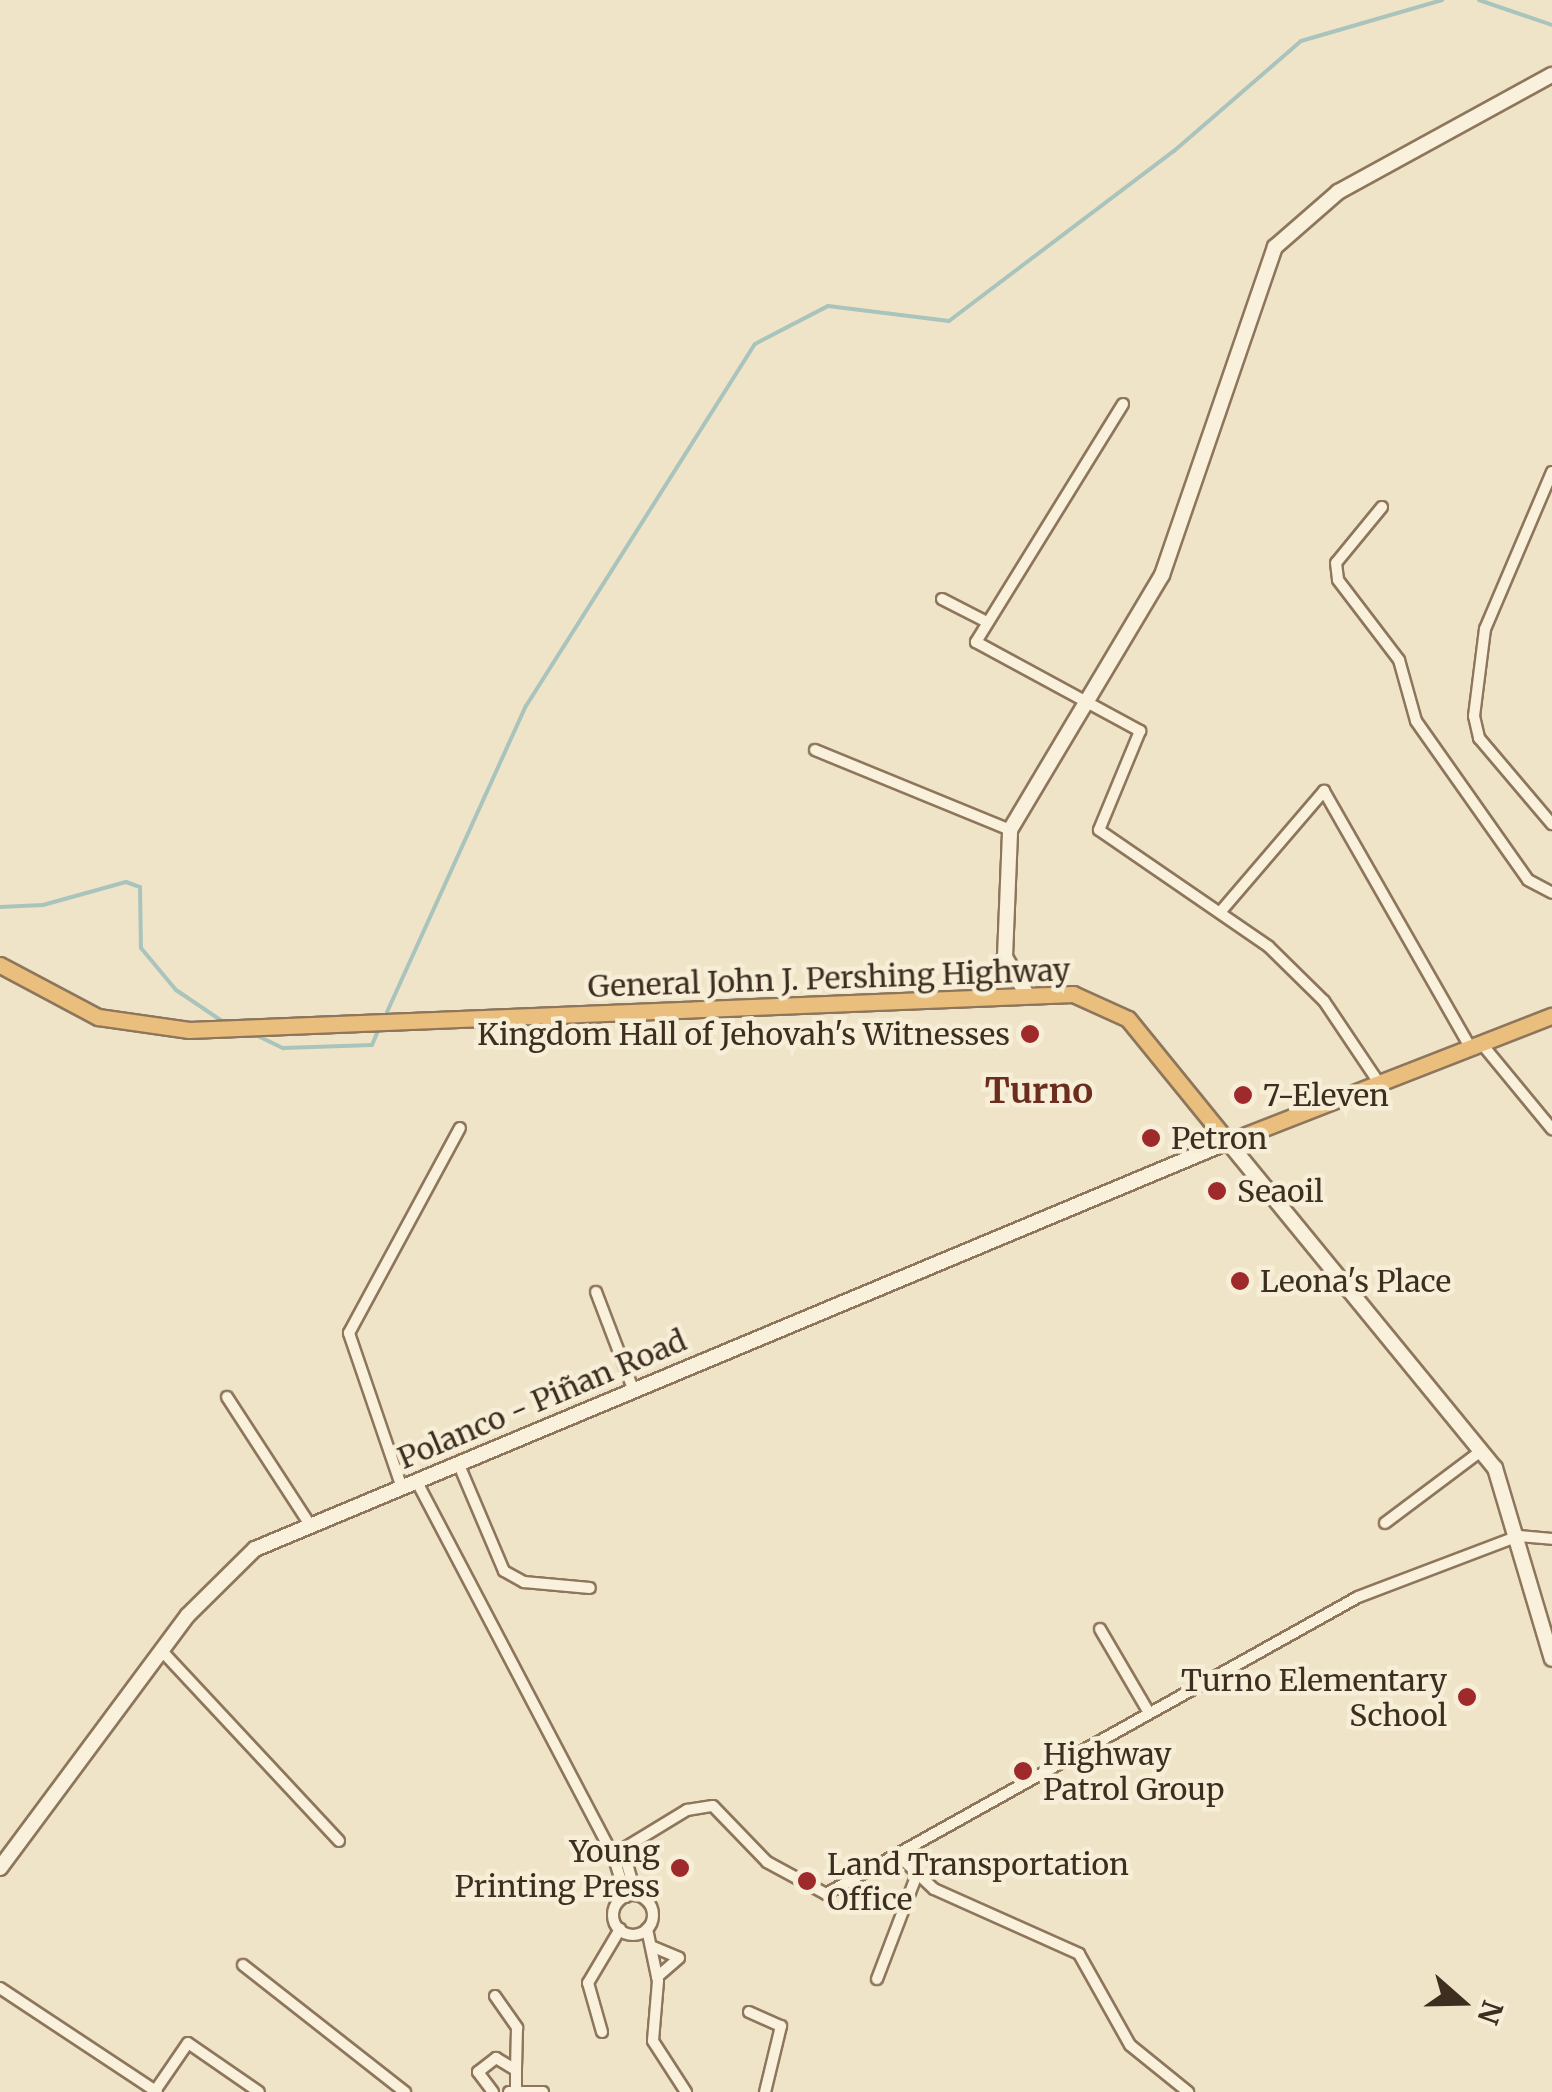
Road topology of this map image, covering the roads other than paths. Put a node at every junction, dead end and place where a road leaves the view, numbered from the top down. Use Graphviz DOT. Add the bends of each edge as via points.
graph roads {
  1 [pos="1552,75"];
  2 [pos="1123,404"];
  3 [pos="1552,472"];
  4 [pos="1382,508"];
  5 [pos="942,599"];
  6 [pos="985,622"];
  7 [pos="1087,702"];
  8 [pos="816,750"];
  9 [pos="1552,824"];
  10 [pos="1010,830"];
  11 [pos="1552,893"];
  12 [pos="1222,910"];
  13 [pos="1004,957"];
  14 [pos="0,965"];
  15 [pos="1026,993"];
  16 [pos="980,996"];
  17 [pos="1552,1016"];
  18 [pos="1476,1045"];
  19 [pos="1379,1083"];
  20 [pos="460,1128"];
  21 [pos="1552,1129"];
  22 [pos="1228,1142"];
  23 [pos="596,1292"];
  24 [pos="633,1389"];
  25 [pos="227,1397"];
  26 [pos="1481,1451"];
  27 [pos="458,1465"];
  28 [pos="410,1485"];
  29 [pos="1385,1522"];
  30 [pos="310,1525"];
  31 [pos="1519,1536"];
  32 [pos="1552,1539"];
  33 [pos="590,1588"];
  34 [pos="1100,1629"];
  35 [pos="161,1650"];
  36 [pos="1552,1659"];
  37 [pos="1149,1713"];
  38 [pos="339,1842"];
  39 [pos="618,1852"];
  40 [pos="898,1854"];
  41 [pos="0,1868"];
  42 [pos="916,1877"];
  43 [pos="631,1896"];
  44 [pos="620,1929"];
  45 [pos="647,1929"];
  46 [pos="652,1946"];
  47 [pos="243,1965"];
  48 [pos="657,1977"];
  49 [pos="877,1979"];
  50 [pos="0,1988"];
  51 [pos="495,1996"];
  52 [pos="748,2012"];
  53 [pos="602,2032"];
  54 [pos="516,2070"];
  55 [pos="513,2090"];
  56 [pos="156,2091"];
  57 [pos="258,2092"];
  58 [pos="405,2092"];
  59 [pos="493,2092"];
  60 [pos="543,2092"];
  61 [pos="686,2092"];
  62 [pos="765,2092"];
  63 [pos="1188,2092"];
  1 -- 7 [label="main road" via="1338,192 1275,246 1172,554"];
  2 -- 6 [label="street"];
  3 -- 9 [label="street" via="1485,629 1474,716 1478,738"];
  4 -- 11 [label="street" via="1336,563 1338,580 1399,660 1416,721 1528,880"];
  5 -- 6 [label="street"];
  6 -- 7 [label="street" via="978,644"];
  7 -- 10 [label="main road"];
  7 -- 12 [label="street" via="1142,735 1099,830"];
  8 -- 10 [label="street"];
  10 -- 13 [label="main road"];
  12 -- 18 [label="street" via="1324,791"];
  12 -- 19 [label="street" via="1324,1001"];
  13 -- 15 [label="main road"];
  13 -- 16 [label="main road"];
  14 -- 16 [label="highway, General John J. Pershing Highway" via="98,1017 189,1030"];
  15 -- 16 [label="highway, General John J. Pershing Highway"];
  15 -- 22 [label="highway, General John J. Pershing Highway" via="1074,994 1115,1009"];
  17 -- 18 [label="highway"];
  18 -- 19 [label="highway"];
  18 -- 21 [label="street"];
  19 -- 22 [label="highway"];
  20 -- 28 [label="street" via="349,1333"];
  22 -- 24 [label="main road, Polanco - Piñan Road"];
  22 -- 26 [label="main road, General John J. Pershing Highway"];
  23 -- 24 [label="street"];
  24 -- 27 [label="main road, Polanco - Piñan Road"];
  25 -- 30 [label="street"];
  26 -- 29 [label="street"];
  26 -- 31 [label="main road, General John J. Pershing Highway" via="1506,1488"];
  27 -- 28 [label="main road, Polanco - Piñan Road"];
  27 -- 33 [label="street" via="504,1570 524,1582"];
  28 -- 30 [label="main road, Polanco - Piñan Road"];
  28 -- 39 [label="street"];
  30 -- 35 [label="main road, Polanco - Piñan Road" via="233,1567"];
  31 -- 32 [label="street"];
  31 -- 36 [label="main road, General John J. Pershing Highway"];
  31 -- 37 [label="street" via="1358,1597"];
  34 -- 37 [label="street"];
  35 -- 38 [label="street"];
  35 -- 41 [label="main road, Polanco - Piñan Road"];
  37 -- 40 [label="street"];
  39 -- 40 [label="street" via="697,1805 722,1812 766,1862 812,1892 844,1887"];
  39 -- 43 [label="street"];
  40 -- 42 [label="street"];
  42 -- 49 [label="street"];
  42 -- 63 [label="street" via="1078,1954 1130,2044"];
  43 -- 44 [label="street" via="614,1911"];
  43 -- 45 [label="street" via="652,1908"];
  44 -- 45 [label="street"];
  44 -- 53 [label="street" via="588,1982"];
  45 -- 46 [label="street"];
  46 -- 48 [label="street"];
  46 -- 48 [label="street" via="679,1958"];
  47 -- 58 [label="street"];
  48 -- 61 [label="street" via="653,2040"];
  50 -- 56 [label="street"];
  51 -- 54 [label="street" via="517,2028"];
  52 -- 62 [label="street" via="780,2026"];
  54 -- 55 [label="street"];
  54 -- 59 [label="street" via="496,2058 482,2064 480,2080"];
  55 -- 60 [label="street"];
  56 -- 57 [label="street" via="188,2043"];
}
